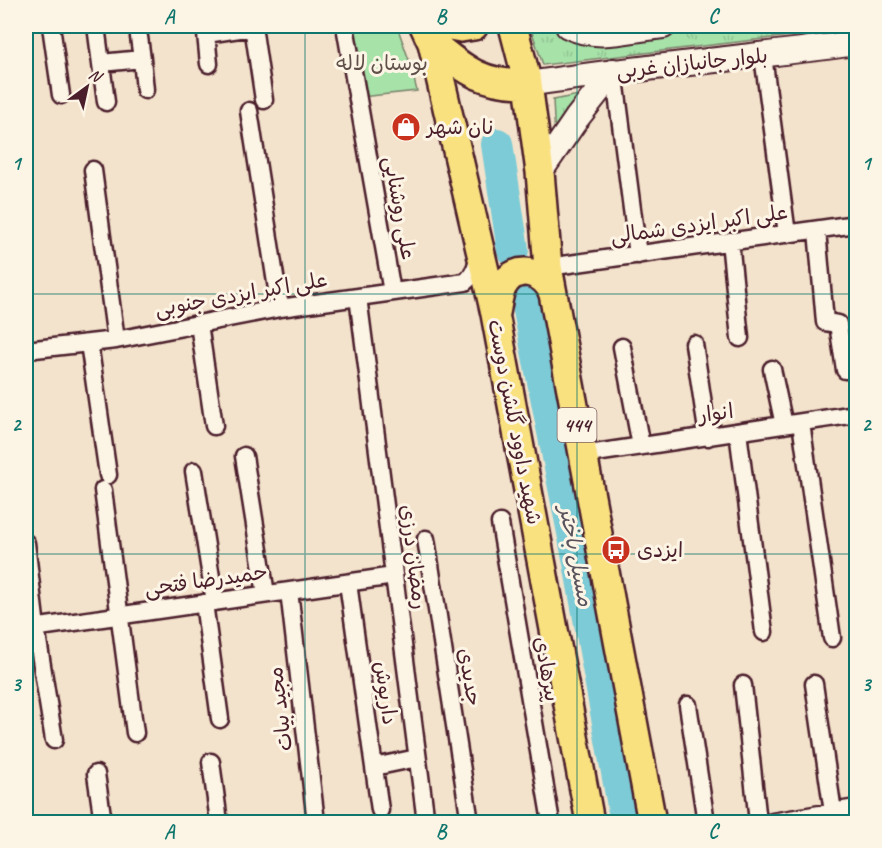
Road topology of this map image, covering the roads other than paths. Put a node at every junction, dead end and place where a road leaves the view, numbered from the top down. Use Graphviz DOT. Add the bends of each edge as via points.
graph roads {
  1 [pos="51,26"];
  2 [pos="96,26"];
  3 [pos="253,26"];
  4 [pos="345,26"];
  5 [pos="474,26"];
  6 [pos="513,26"];
  7 [pos="568,26"];
  8 [pos="663,26"];
  9 [pos="205,30"];
  10 [pos="599,30"];
  11 [pos="436,31"];
  12 [pos="139,37"];
  13 [pos="856,43"];
  14 [pos="763,56"];
  15 [pos="142,59"];
  16 [pos="101,63"];
  17 [pos="209,64"];
  18 [pos="614,71"];
  19 [pos="528,84"];
  20 [pos="145,90"];
  21 [pos="61,95"];
  22 [pos="264,100"];
  23 [pos="106,102"];
  24 [pos="249,111"];
  25 [pos="93,170"];
  26 [pos="540,171"];
  27 [pos="856,224"];
  28 [pos="474,228"];
  29 [pos="817,230"];
  30 [pos="787,234"];
  31 [pos="730,241"];
  32 [pos="638,255"];
  33 [pos="548,267"];
  34 [pos="392,292"];
  35 [pos="553,294"];
  36 [pos="358,297"];
  37 [pos="280,308"];
  38 [pos="495,314"];
  39 [pos="199,324"];
  40 [pos="740,338"];
  41 [pos="116,340"];
  42 [pos="89,343"];
  43 [pos="694,344"];
  44 [pos="622,347"];
  45 [pos="26,350"];
  46 [pos="772,369"];
  47 [pos="845,370"];
  48 [pos="856,414"];
  49 [pos="801,423"];
  50 [pos="784,425"];
  51 [pos="214,426"];
  52 [pos="738,432"];
  53 [pos="708,437"];
  54 [pos="641,446"];
  55 [pos="582,455"];
  56 [pos="244,456"];
  57 [pos="194,471"];
  58 [pos="500,524"];
  59 [pos="426,539"];
  60 [pos="26,543"];
  61 [pos="394,576"];
  62 [pos="348,583"];
  63 [pos="289,591"];
  64 [pos="266,594"];
  65 [pos="209,603"];
  66 [pos="120,616"];
  67 [pos="31,628"];
  68 [pos="765,632"];
  69 [pos="832,638"];
  70 [pos="814,684"];
  71 [pos="743,685"];
  72 [pos="688,705"];
  73 [pos="220,720"];
  74 [pos="135,733"];
  75 [pos="54,740"];
  76 [pos="417,758"];
  77 [pos="211,762"];
  78 [pos="374,767"];
  79 [pos="96,774"];
  80 [pos="856,808"];
  81 [pos="380,810"];
  82 [pos="834,812"];
  83 [pos="585,816"];
  84 [pos="103,822"];
  85 [pos="219,822"];
  86 [pos="316,822"];
  87 [pos="426,822"];
  88 [pos="470,822"];
  89 [pos="551,822"];
  90 [pos="652,822"];
  91 [pos="706,822"];
  92 [pos="758,822"];
  93 [pos="772,822"];
  1 -- 21 [label="street"];
  2 -- 16 [label="street"];
  3 -- 9 [label="street"];
  3 -- 22 [label="street"];
  4 -- 34 [label="street, علی روشنایی"];
  5 -- 11 [label="main road"];
  6 -- 19 [label="main road, 444"];
  7 -- 10 [label="main road, بلوار جانبازان غربی" via="579,32"];
  8 -- 10 [label="main road, بلوار جانبازان غربی"];
  9 -- 17 [label="street"];
  11 -- 19 [label="main road" via="466,70 478,77"];
  11 -- 28 [label="main road, شهید داوود گلشن دوست"];
  12 -- 15 [label="street"];
  13 -- 14 [label="main road, بلوار جانبازان غربی"];
  14 -- 18 [label="main road, بلوار جانبازان غربی"];
  14 -- 30 [label="street"];
  15 -- 16 [label="street"];
  15 -- 20 [label="street"];
  16 -- 23 [label="street"];
  18 -- 19 [label="main road, بلوار جانبازان غربی"];
  18 -- 26 [label="main road"];
  18 -- 32 [label="street"];
  19 -- 26 [label="main road, 444"];
  24 -- 37 [label="street"];
  25 -- 41 [label="street"];
  26 -- 33 [label="main road, 444"];
  27 -- 29 [label="street, علی اکبر ایزدی شمالی"];
  28 -- 34 [label="street, علی اکبر ایزدی جنوبی" via="478,258 465,282"];
  28 -- 38 [label="main road, شهید داوود گلشن دوست"];
  29 -- 30 [label="street, علی اکبر ایزدی شمالی"];
  29 -- 47 [label="street" via="825,322 838,324"];
  30 -- 31 [label="street, علی اکبر ایزدی شمالی"];
  31 -- 32 [label="street, علی اکبر ایزدی شمالی"];
  31 -- 40 [label="street"];
  32 -- 33 [label="street, علی اکبر ایزدی شمالی"];
  33 -- 35 [label="main road, 444"];
  34 -- 36 [label="street, علی اکبر ایزدی جنوبی"];
  35 -- 38 [label="main road" via="541,276 524,272 515,275 502,287"];
  35 -- 55 [label="main road, 444"];
  36 -- 37 [label="street, علی اکبر ایزدی جنوبی"];
  36 -- 61 [label="street, رمضان درزی"];
  37 -- 39 [label="street, علی اکبر ایزدی جنوبی"];
  38 -- 83 [label="main road, شهید داوود گلشن دوست"];
  39 -- 41 [label="street, علی اکبر ایزدی جنوبی"];
  39 -- 51 [label="street"];
  41 -- 42 [label="street, علی اکبر ایزدی جنوبی"];
  42 -- 45 [label="street, علی اکبر ایزدی جنوبی"];
  42 -- 66 [label="street"];
  43 -- 53 [label="street"];
  44 -- 54 [label="street"];
  46 -- 50 [label="street"];
  48 -- 49 [label="street, انوار"];
  49 -- 50 [label="street, انوار"];
  49 -- 69 [label="street"];
  50 -- 52 [label="street, انوار"];
  52 -- 53 [label="street, انوار"];
  52 -- 68 [label="street"];
  53 -- 54 [label="street, انوار"];
  54 -- 55 [label="street, انوار"];
  55 -- 90 [label="main road, 444"];
  56 -- 64 [label="street"];
  57 -- 65 [label="street"];
  58 -- 89 [label="street, پیرهادی"];
  59 -- 88 [label="street, جدیدی"];
  60 -- 67 [label="street"];
  61 -- 62 [label="street, حمیدرضا فتحی"];
  61 -- 76 [label="street, رمضان درزی"];
  62 -- 63 [label="street, حمیدرضا فتحی"];
  62 -- 78 [label="street, داریوش"];
  63 -- 64 [label="street, حمیدرضا فتحی"];
  63 -- 86 [label="street, مجید بیات"];
  64 -- 65 [label="street, حمیدرضا فتحی"];
  65 -- 66 [label="street, حمیدرضا فتحی"];
  65 -- 73 [label="street"];
  66 -- 67 [label="street, حمیدرضا فتحی"];
  66 -- 74 [label="street"];
  67 -- 75 [label="street"];
  70 -- 82 [label="street"];
  71 -- 92 [label="street"];
  72 -- 91 [label="street"];
  76 -- 78 [label="street"];
  76 -- 87 [label="street, رمضان درزی"];
  77 -- 85 [label="street"];
  78 -- 81 [label="street, داریوش"];
  79 -- 84 [label="street"];
  80 -- 82 [label="street"];
  82 -- 93 [label="street"];
}
